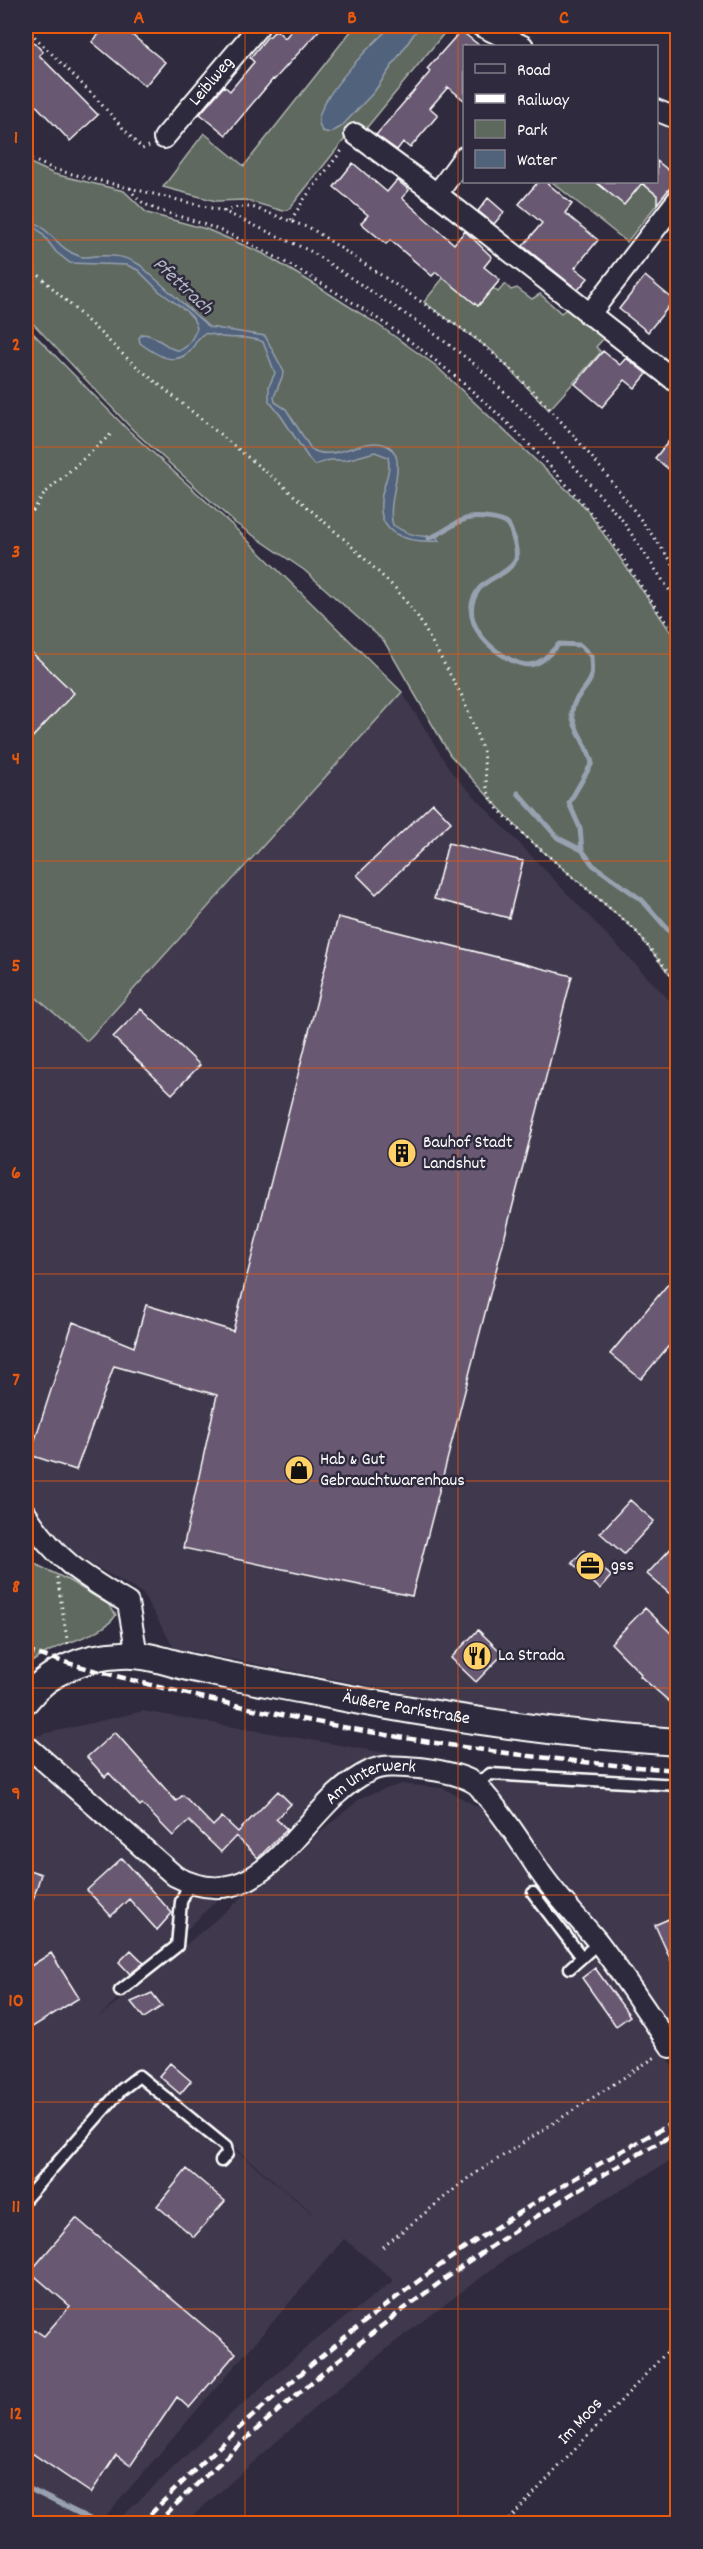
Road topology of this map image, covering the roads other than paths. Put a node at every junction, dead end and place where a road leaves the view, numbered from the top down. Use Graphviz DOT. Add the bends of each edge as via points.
graph roads {
  1 [pos="259,26"];
  2 [pos="481,26"];
  3 [pos="521,45"];
  4 [pos="658,110"];
  5 [pos="678,119"];
  6 [pos="356,134"];
  7 [pos="164,138"];
  8 [pos="463,160"];
  9 [pos="437,194"];
  10 [pos="678,199"];
  11 [pos="589,315"];
  12 [pos="678,383"];
  13 [pos="29,1526"];
  14 [pos="137,1655"];
  15 [pos="26,1700"];
  16 [pos="678,1742"];
  17 [pos="26,1745"];
  18 [pos="476,1784"];
  19 [pos="678,1785"];
  20 [pos="189,1883"];
  21 [pos="533,1893"];
  22 [pos="598,1943"];
  23 [pos="581,1956"];
  24 [pos="570,1968"];
  25 [pos="120,1991"];
  26 [pos="671,2047"];
  27 [pos="221,2161"];
  28 [pos="26,2198"];
  1 -- 7 [label="street, Leiblweg"];
  2 -- 3 [label="street"];
  4 -- 5 [label="street"];
  6 -- 9 [label="street"];
  8 -- 9 [label="street"];
  9 -- 11 [label="street"];
  10 -- 11 [label="street"];
  11 -- 12 [label="street"];
  13 -- 14 [label="street" via="75,1570 128,1603"];
  14 -- 15 [label="street, Äußere Parkstraße" via="72,1664"];
  14 -- 16 [label="street, Äußere Parkstraße" via="394,1708 605,1738"];
  17 -- 20 [label="street, Am Unterwerk" via="175,1876"];
  18 -- 19 [label="lane" via="490,1774"];
  18 -- 20 [label="street, Am Unterwerk" via="426,1769 396,1766 372,1770 337,1793 258,1875 222,1886"];
  18 -- 22 [label="street"];
  20 -- 25 [label="lane" via="181,1902 177,1946"];
  21 -- 23 [label="lane"];
  22 -- 23 [label="lane"];
  22 -- 26 [label="street"];
  23 -- 24 [label="lane"];
  27 -- 28 [label="lane" via="227,2154 226,2147 139,2076 121,2090"];
}
